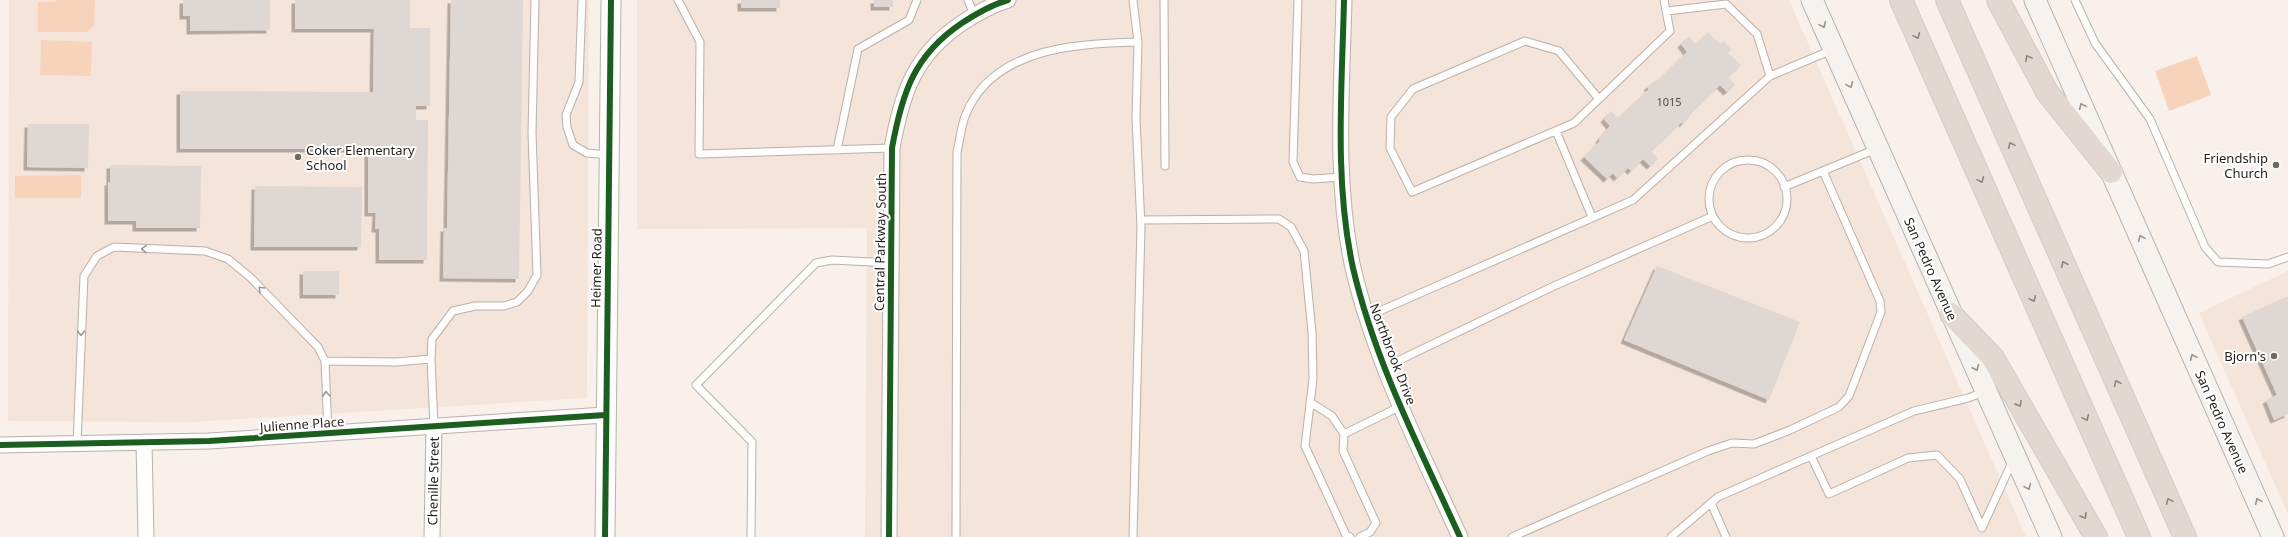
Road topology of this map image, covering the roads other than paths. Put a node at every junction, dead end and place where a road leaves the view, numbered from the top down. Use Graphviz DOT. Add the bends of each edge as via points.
graph roads {
  1 [pos="535,0"];
  2 [pos="582,0"];
  3 [pos="611,0"];
  4 [pos="678,0"];
  5 [pos="917,0"];
  6 [pos="968,0"];
  7 [pos="1008,0"];
  8 [pos="1133,0"];
  9 [pos="1164,0"];
  10 [pos="1298,0"];
  11 [pos="1344,0"];
  12 [pos="1664,0"];
  13 [pos="1812,0"];
  14 [pos="1901,0"];
  15 [pos="1947,0"];
  16 [pos="1998,0"];
  17 [pos="2035,0"];
  18 [pos="2075,0"];
  19 [pos="1667,11"];
  20 [pos="974,15"];
  21 [pos="1138,42"];
  22 [pos="1834,49"];
  23 [pos="1770,76"];
  24 [pos="1599,98"];
  25 [pos="1556,131"];
  26 [pos="892,148"];
  27 [pos="1878,149"];
  28 [pos="837,150"];
  29 [pos="608,155"];
  30 [pos="1165,166"];
  31 [pos="1823,171"];
  32 [pos="2111,172"];
  33 [pos="1342,177"];
  34 [pos="1784,187"];
  35 [pos="1713,216"];
  36 [pos="1592,218"];
  37 [pos="1141,220"];
  38 [pos="2288,257"];
  39 [pos="891,263"];
  40 [pos="1951,314"];
  41 [pos="1366,317"];
  42 [pos="431,359"];
  43 [pos="325,361"];
  44 [pos="1384,367"];
  45 [pos="1986,391"];
  46 [pos="1310,402"];
  47 [pos="1401,406"];
  48 [pos="605,415"];
  49 [pos="434,426"];
  50 [pos="328,433"];
  51 [pos="1344,434"];
  52 [pos="144,442"];
  53 [pos="77,443"];
  54 [pos="0,445"];
  55 [pos="1811,456"];
  56 [pos="2015,456"];
  57 [pos="1711,503"];
  58 [pos="1674,536"];
  59 [pos="146,537"];
  60 [pos="432,537"];
  61 [pos="605,537"];
  62 [pos="751,537"];
  63 [pos="889,537"];
  64 [pos="956,537"];
  65 [pos="1133,537"];
  66 [pos="1350,537"];
  67 [pos="1360,537"];
  68 [pos="1460,537"];
  69 [pos="1512,537"];
  70 [pos="1726,537"];
  71 [pos="2051,537"];
  72 [pos="2096,537"];
  73 [pos="2139,537"];
  74 [pos="2185,537"];
  75 [pos="2273,537"];
  1 -- 42 [label="lane" via="532,132 536,276 528,291 517,302 504,306 475,306 453,311 432,339"];
  2 -- 29 [label="lane" via="579,82 566,115 567,127 573,145 586,153"];
  3 -- 29 [label="street, Heimer Road"];
  4 -- 28 [label="lane" via="700,42 699,154"];
  5 -- 28 [label="lane" via="909,20 858,49"];
  6 -- 20 [label="lane"];
  7 -- 20 [label="street, Central Parkway South"];
  8 -- 21 [label="lane"];
  9 -- 30 [label="lane"];
  10 -- 33 [label="lane" via="1293,162 1300,176 1313,179"];
  11 -- 33 [label="street, Northbrook Drive"];
  12 -- 19 [label="lane"];
  13 -- 22 [label="main road, San Pedro Avenue, one-way"];
  14 -- 73 [label="highway, one-way"];
  74 -- 15 [label="highway, one-way"];
  32 -- 16 [label="highway, one-way" via="2046,92"];
  32 -- 17 [label="main road, San Pedro Avenue, one-way"];
  18 -- 38 [label="lane" via="2095,43 2150,119 2205,247 2218,262 2268,264"];
  19 -- 23 [label="lane" via="1726,4 1757,34"];
  19 -- 24 [label="lane" via="1670,31"];
  20 -- 26 [label="street, Central Parkway South" via="936,43 920,63 900,109"];
  21 -- 37 [label="lane" via="1136,118"];
  21 -- 64 [label="lane" via="1102,42 1038,53 1007,67 978,91 966,114 957,152"];
  22 -- 23 [label="lane"];
  22 -- 27 [label="main road, San Pedro Avenue, one-way"];
  23 -- 36 [label="lane" via="1633,200"];
  24 -- 25 [label="lane" via="1574,123"];
  24 -- 25 [label="lane" via="1559,51 1525,41 1413,90 1391,117 1390,148 1412,192"];
  25 -- 36 [label="lane"];
  26 -- 28 [label="lane"];
  26 -- 39 [label="street, Central Parkway South"];
  27 -- 31 [label="lane"];
  27 -- 40 [label="main road, San Pedro Avenue"];
  29 -- 48 [label="street, Heimer Road"];
  31 -- 34 [label="lane"];
  31 -- 69 [label="lane" via="1880,301 1881,312 1854,383 1840,407 1754,444 1732,443 1708,451"];
  75 -- 32 [label="main road, San Pedro Avenue, one-way"];
  33 -- 41 [label="street, Northbrook Drive" via="1353,267"];
  34 -- 35 [label="lane" via="1787,199 1780,221 1761,236 1737,237 1726,232"];
  34 -- 35 [label="lane" via="1779,176 1759,162 1746,160 1734,163 1715,178 1710,190 1709,202"];
  35 -- 44 [label="lane" via="1554,286"];
  36 -- 41 [label="lane"];
  37 -- 46 [label="lane" via="1279,219 1291,227 1304,251 1312,332 1313,378"];
  37 -- 65 [label="lane"];
  39 -- 62 [label="lane" via="832,260 816,264 696,385 752,442"];
  39 -- 63 [label="street, Central Parkway South"];
  40 -- 45 [label="main road, San Pedro Avenue, one-way"];
  40 -- 72 [label="highway, one-way" via="1993,358"];
  41 -- 44 [label="street, Northbrook Drive"];
  42 -- 43 [label="lane" via="396,362"];
  42 -- 49 [label="lane"];
  50 -- 43 [label="lane, one-way"];
  43 -- 53 [label="lane, one-way" via="318,347 250,277 228,259 205,251 114,247 97,256 84,276"];
  44 -- 47 [label="street, Northbrook Drive"];
  45 -- 55 [label="lane" via="1914,411"];
  45 -- 56 [label="main road, San Pedro Avenue"];
  46 -- 51 [label="lane" via="1332,416"];
  46 -- 66 [label="lane" via="1306,446 1346,535"];
  47 -- 51 [label="lane"];
  47 -- 68 [label="street, Northbrook Drive"];
  48 -- 49 [label="street, Julienne Place"];
  48 -- 61 [label="street, Heimer Road"];
  49 -- 50 [label="street, Julienne Place"];
  49 -- 60 [label="street, Chenille Street"];
  50 -- 52 [label="street, Julienne Place" via="209,441"];
  51 -- 67 [label="lane" via="1343,451 1376,523 1370,532"];
  52 -- 53 [label="street, Julienne Place"];
  52 -- 59 [label="street"];
  53 -- 54 [label="street, Julienne Place"];
  55 -- 56 [label="lane" via="1829,494 1908,458 1938,455 1960,479 1982,528"];
  55 -- 57 [label="lane" via="1718,497"];
  56 -- 71 [label="main road, San Pedro Avenue, one-way"];
  57 -- 58 [label="lane"];
  57 -- 70 [label="lane"];
}
